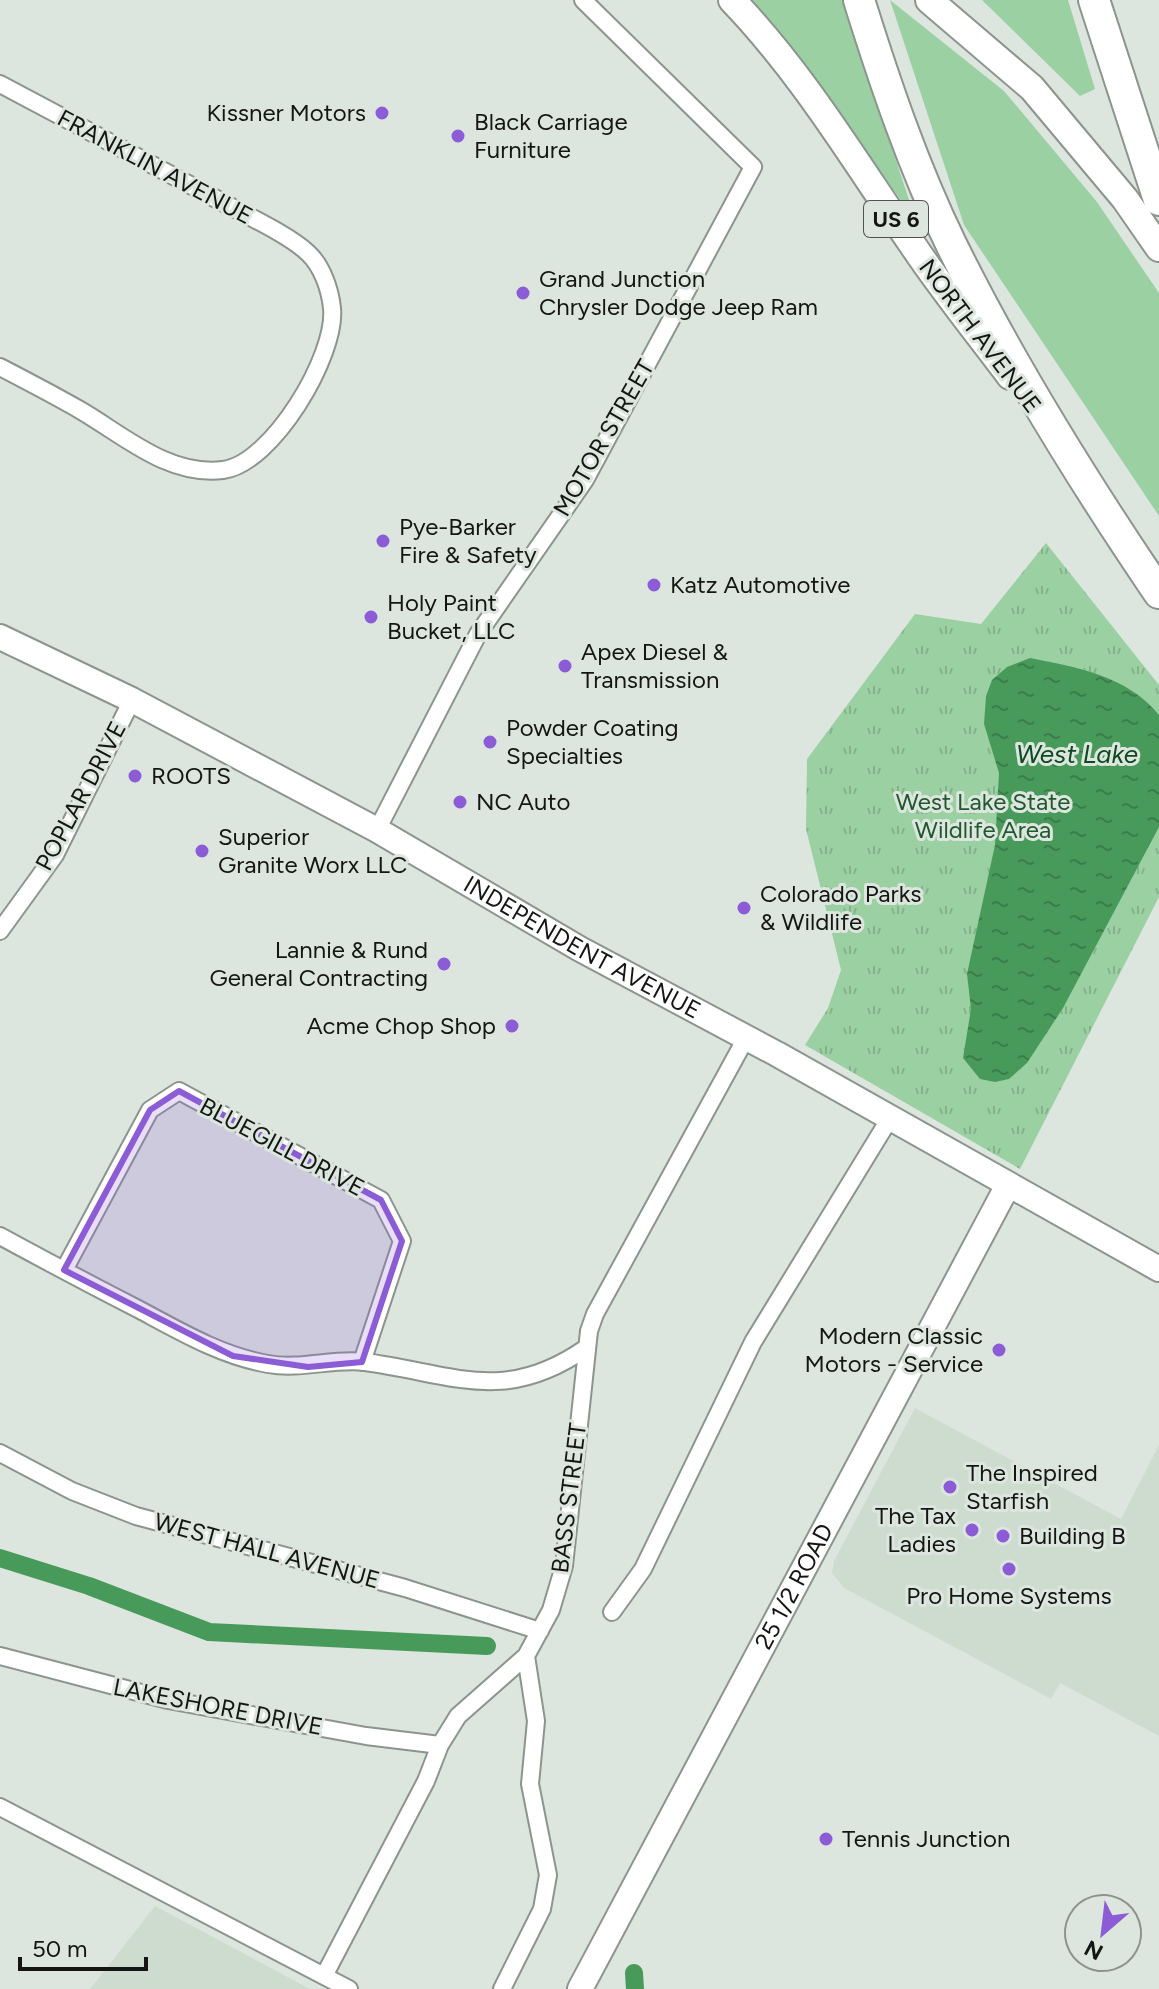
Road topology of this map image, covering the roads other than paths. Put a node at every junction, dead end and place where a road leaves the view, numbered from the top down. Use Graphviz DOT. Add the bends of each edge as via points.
graph roads {
  1 [pos="583,0"];
  2 [pos="732,0"];
  3 [pos="859,0"];
  4 [pos="929,0"];
  5 [pos="1094,0"];
  6 [pos="0,84"];
  7 [pos="1159,200"];
  8 [pos="1159,248"];
  9 [pos="0,367"];
  10 [pos="1058,441"];
  11 [pos="1159,593"];
  12 [pos="0,637"];
  13 [pos="132,700"];
  14 [pos="377,830"];
  15 [pos="0,931"];
  16 [pos="746,1038"];
  17 [pos="890,1118"];
  18 [pos="1008,1185"];
  19 [pos="0,1236"];
  20 [pos="1159,1269"];
  21 [pos="64,1270"];
  22 [pos="586,1348"];
  23 [pos="362,1362"];
  24 [pos="0,1453"];
  25 [pos="612,1612"];
  26 [pos="540,1631"];
  27 [pos="0,1656"];
  28 [pos="526,1656"];
  29 [pos="440,1745"];
  30 [pos="0,1807"];
  31 [pos="324,1976"];
  32 [pos="349,1989"];
  33 [pos="502,1989"];
  34 [pos="580,1989"];
  1 -- 14 [label="street, MOTOR STREET" via="753,167 585,480 478,634"];
  2 -- 10 [label="main road, NORTH AVENUE / US 6" via="839,131 912,245"];
  3 -- 10 [label="highway" via="928,192"];
  4 -- 8 [label="main road" via="1032,88"];
  5 -- 7 [label="highway"];
  6 -- 9 [label="street, FRANKLIN AVENUE" via="308,253 325,278 333,310 319,365 291,416 256,453 224,471 192,468 145,452"];
  10 -- 11 [label="highway"];
  12 -- 13 [label="street, INDEPENDENT AVENUE"];
  13 -- 14 [label="street, INDEPENDENT AVENUE"];
  13 -- 15 [label="street, POPLAR DRIVE" via="55,855"];
  14 -- 16 [label="street, INDEPENDENT AVENUE"];
  16 -- 17 [label="street, INDEPENDENT AVENUE"];
  16 -- 22 [label="street, BASS STREET" via="595,1314"];
  17 -- 18 [label="street, INDEPENDENT AVENUE"];
  17 -- 25 [label="street" via="753,1342 643,1569"];
  18 -- 20 [label="street, INDEPENDENT AVENUE"];
  18 -- 34 [label="street, 25 1/2 ROAD"];
  19 -- 21 [label="street"];
  21 -- 23 [label="street" via="233,1356 308,1367"];
  21 -- 23 [label="street, BLUEGILL DRIVE" via="150,1110 179,1091 381,1200 402,1241"];
  22 -- 23 [label="street" via="559,1367 518,1382 475,1382"];
  22 -- 26 [label="street, BASS STREET" via="564,1566"];
  24 -- 26 [label="street, WEST HALL AVENUE" via="72,1491 136,1516 405,1588"];
  26 -- 28 [label="street, BASS STREET"];
  27 -- 29 [label="street, LAKESHORE DRIVE" via="168,1700"];
  28 -- 29 [label="street, BASS STREET" via="458,1716"];
  28 -- 33 [label="street" via="536,1721 530,1784 548,1875 542,1909"];
  29 -- 31 [label="street, BASS STREET"];
  30 -- 31 [label="street"];
  31 -- 32 [label="street"];
}
